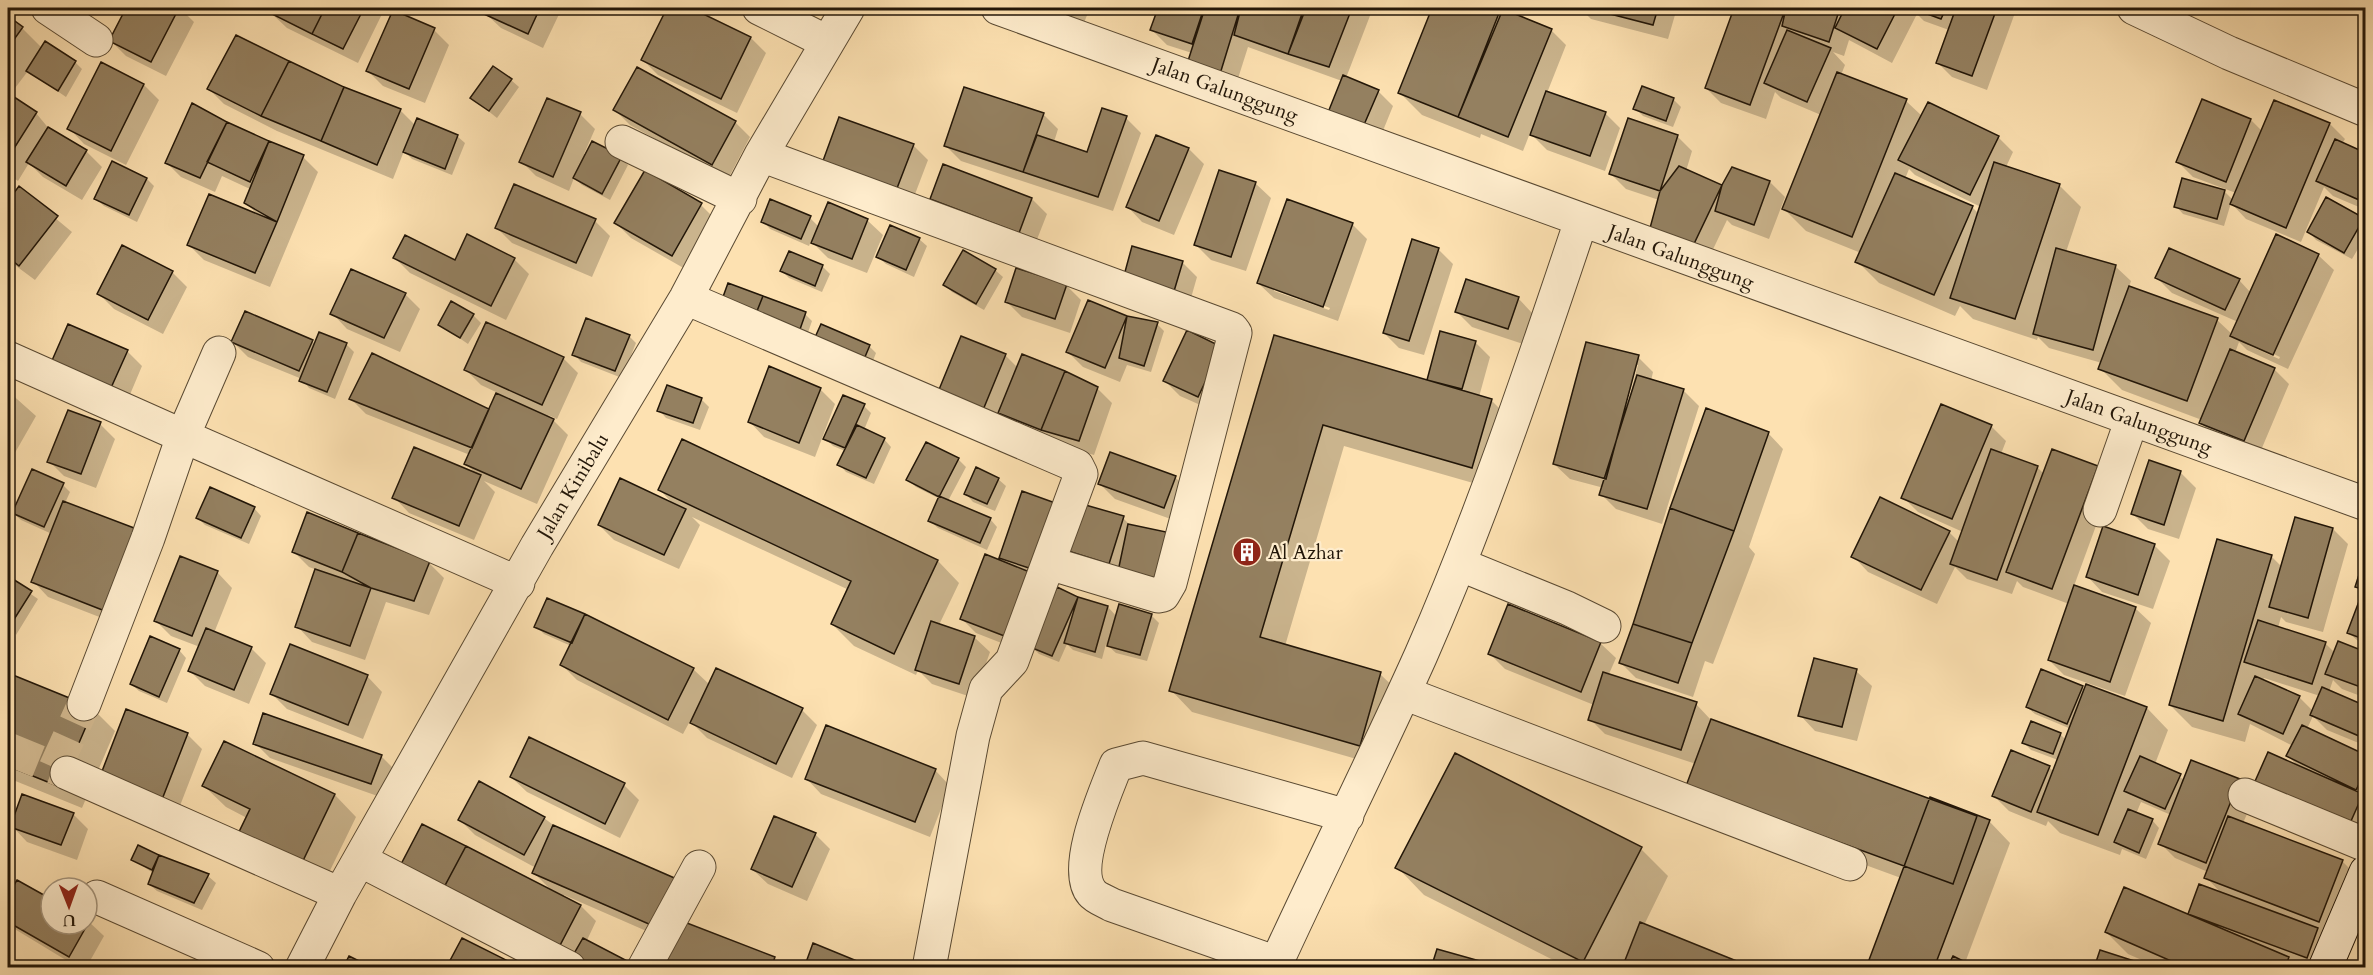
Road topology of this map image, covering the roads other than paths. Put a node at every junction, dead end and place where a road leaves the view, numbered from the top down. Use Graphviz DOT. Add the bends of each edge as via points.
graph roads {
  1 [pos="48,8"];
  2 [pos="759,8"];
  3 [pos="848,8"];
  4 [pos="998,8"];
  5 [pos="2134,8"];
  6 [pos="96,40"];
  7 [pos="827,42"];
  8 [pos="2366,111"];
  9 [pos="622,142"];
  10 [pos="761,155"];
  11 [pos="740,199"];
  12 [pos="1581,221"];
  13 [pos="686,298"];
  14 [pos="219,353"];
  15 [pos="8,358"];
  16 [pos="2132,419"];
  17 [pos="183,436"];
  18 [pos="2366,504"];
  19 [pos="2100,510"];
  20 [pos="1049,563"];
  21 [pos="1459,564"];
  22 [pos="518,583"];
  23 [pos="1604,626"];
  24 [pos="1404,693"];
  25 [pos="84,704"];
  26 [pos="67,773"];
  27 [pos="2245,795"];
  28 [pos="1347,816"];
  29 [pos="2366,845"];
  30 [pos="360,860"];
  31 [pos="1850,864"];
  32 [pos="699,867"];
  33 [pos="2366,872"];
  34 [pos="340,894"];
  35 [pos="99,898"];
  36 [pos="1276,965"];
  37 [pos="258,968"];
  38 [pos="302,968"];
  39 [pos="569,968"];
  40 [pos="644,968"];
  41 [pos="929,968"];
  42 [pos="2325,968"];
  1 -- 6 [label="street"];
  2 -- 7 [label="street"];
  3 -- 7 [label="street, Jalan Kinibalu"];
  4 -- 12 [label="street, Jalan Galunggung"];
  5 -- 8 [label="street"];
  7 -- 10 [label="street, Jalan Kinibalu"];
  9 -- 11 [label="street"];
  10 -- 11 [label="street, Jalan Kinibalu"];
  10 -- 20 [label="street" via="1167,304 1235,333 1170,583 1163,595"];
  11 -- 13 [label="street, Jalan Kinibalu"];
  12 -- 16 [label="street, Jalan Galunggung"];
  12 -- 21 [label="street"];
  13 -- 20 [label="street" via="1077,466 1080,480"];
  13 -- 22 [label="street, Jalan Kinibalu"];
  14 -- 17 [label="street"];
  15 -- 17 [label="street"];
  16 -- 18 [label="street, Jalan Galunggung"];
  16 -- 19 [label="street"];
  17 -- 22 [label="street"];
  17 -- 25 [label="street"];
  20 -- 41 [label="street" via="1012,661 986,689 973,736"];
  21 -- 23 [label="street"];
  21 -- 24 [label="street"];
  22 -- 30 [label="street, Jalan Kinibalu"];
  24 -- 28 [label="street"];
  24 -- 31 [label="street"];
  26 -- 34 [label="street"];
  27 -- 29 [label="street"];
  28 -- 36 [label="street"];
  28 -- 36 [label="street" via="1143,758 1116,765 1095,819 1084,874 1092,893 1112,905"];
  30 -- 34 [label="street, Jalan Kinibalu"];
  30 -- 39 [label="street"];
  32 -- 40 [label="street"];
  33 -- 42 [label="street"];
  34 -- 38 [label="street, Jalan Kinibalu"];
  35 -- 37 [label="street"];
}
